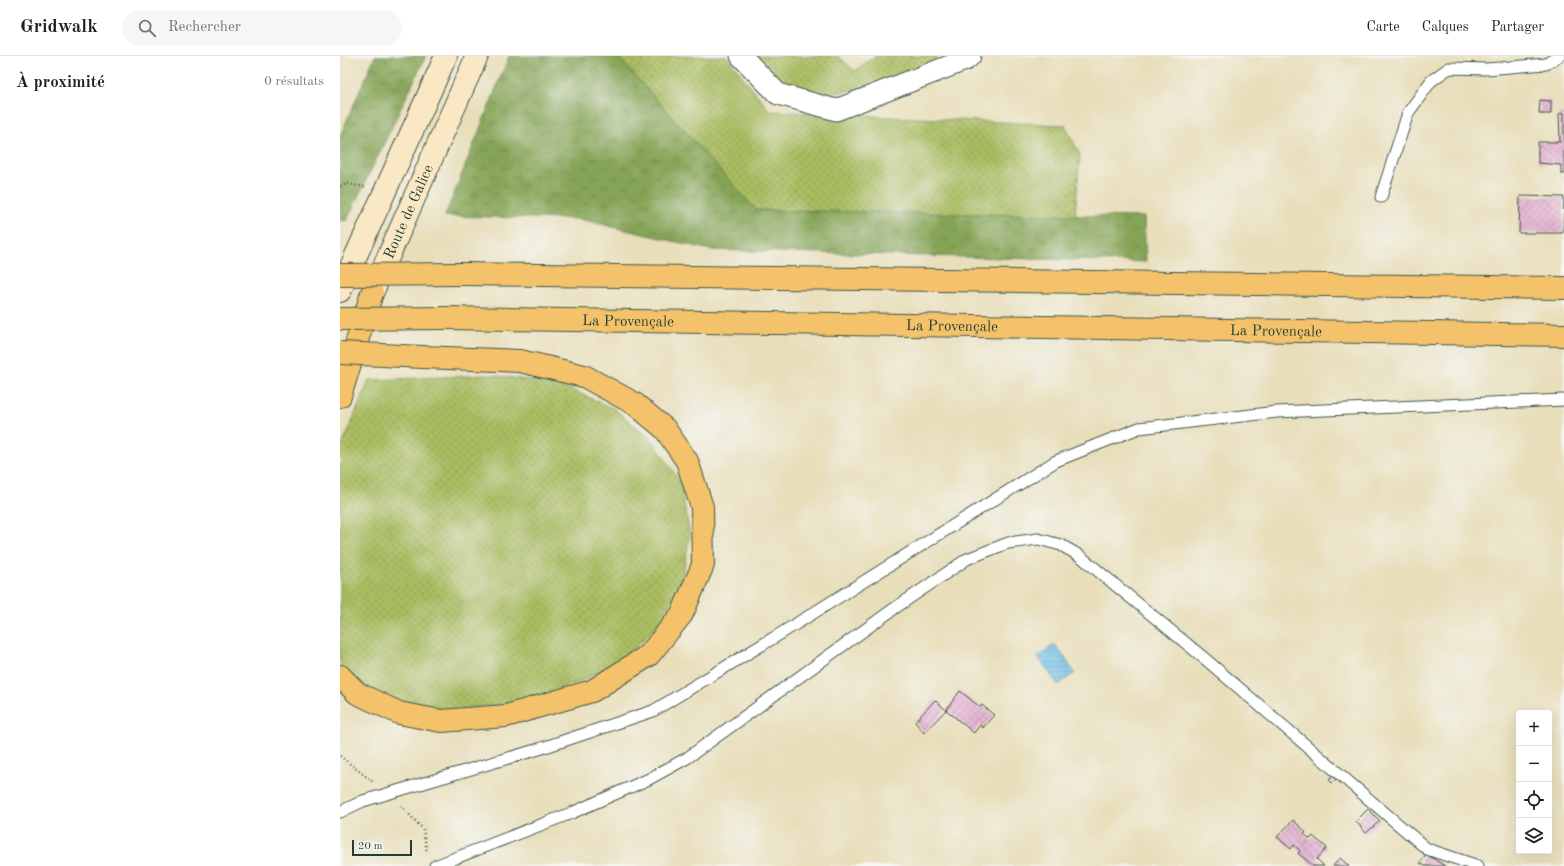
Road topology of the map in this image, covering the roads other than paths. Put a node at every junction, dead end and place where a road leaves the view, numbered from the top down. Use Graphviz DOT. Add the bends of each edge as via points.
graph roads {
  1 [pos="446,56"];
  2 [pos="477,56"];
  3 [pos="741,56"];
  4 [pos="970,56"];
  5 [pos="1559,56"];
  6 [pos="1381,197"];
  7 [pos="340,275"];
  8 [pos="1564,288"];
  9 [pos="340,291"];
  10 [pos="372,293"];
  11 [pos="340,319"];
  12 [pos="1564,335"];
  13 [pos="340,353"];
  14 [pos="340,368"];
  15 [pos="340,396"];
  16 [pos="1564,400"];
  17 [pos="340,676"];
  18 [pos="340,812"];
  19 [pos="435,866"];
  20 [pos="1478,866"];
  1 -- 9 [label="main road, Route de Galice"];
  2 -- 10 [label="main road, Route de Galice"];
  3 -- 4 [label="street" via="778,94 836,110"];
  5 -- 6 [label="lane" via="1546,64 1487,69 1449,68 1430,81 1408,114"];
  7 -- 8 [label="highway, bridge" via="463,274"];
  10 -- 14 [label="main road, Route de Galice"];
  10 -- 15 [label="highway"];
  11 -- 12 [label="highway, La Provençale, bridge" via="445,318"];
  13 -- 17 [label="highway, bridge" via="520,361 584,376 635,404 665,429 687,462 702,507 703,565 682,614 649,655 592,691 506,716 442,721 399,713 357,693"];
  16 -- 18 [label="lane" via="1278,412 1139,428 1056,461 653,711 539,749 363,801"];
  19 -- 20 [label="lane" via="574,812 649,779 687,758 967,559 1008,543 1038,539 1061,545 1080,556 1204,658 1427,849"];
}
